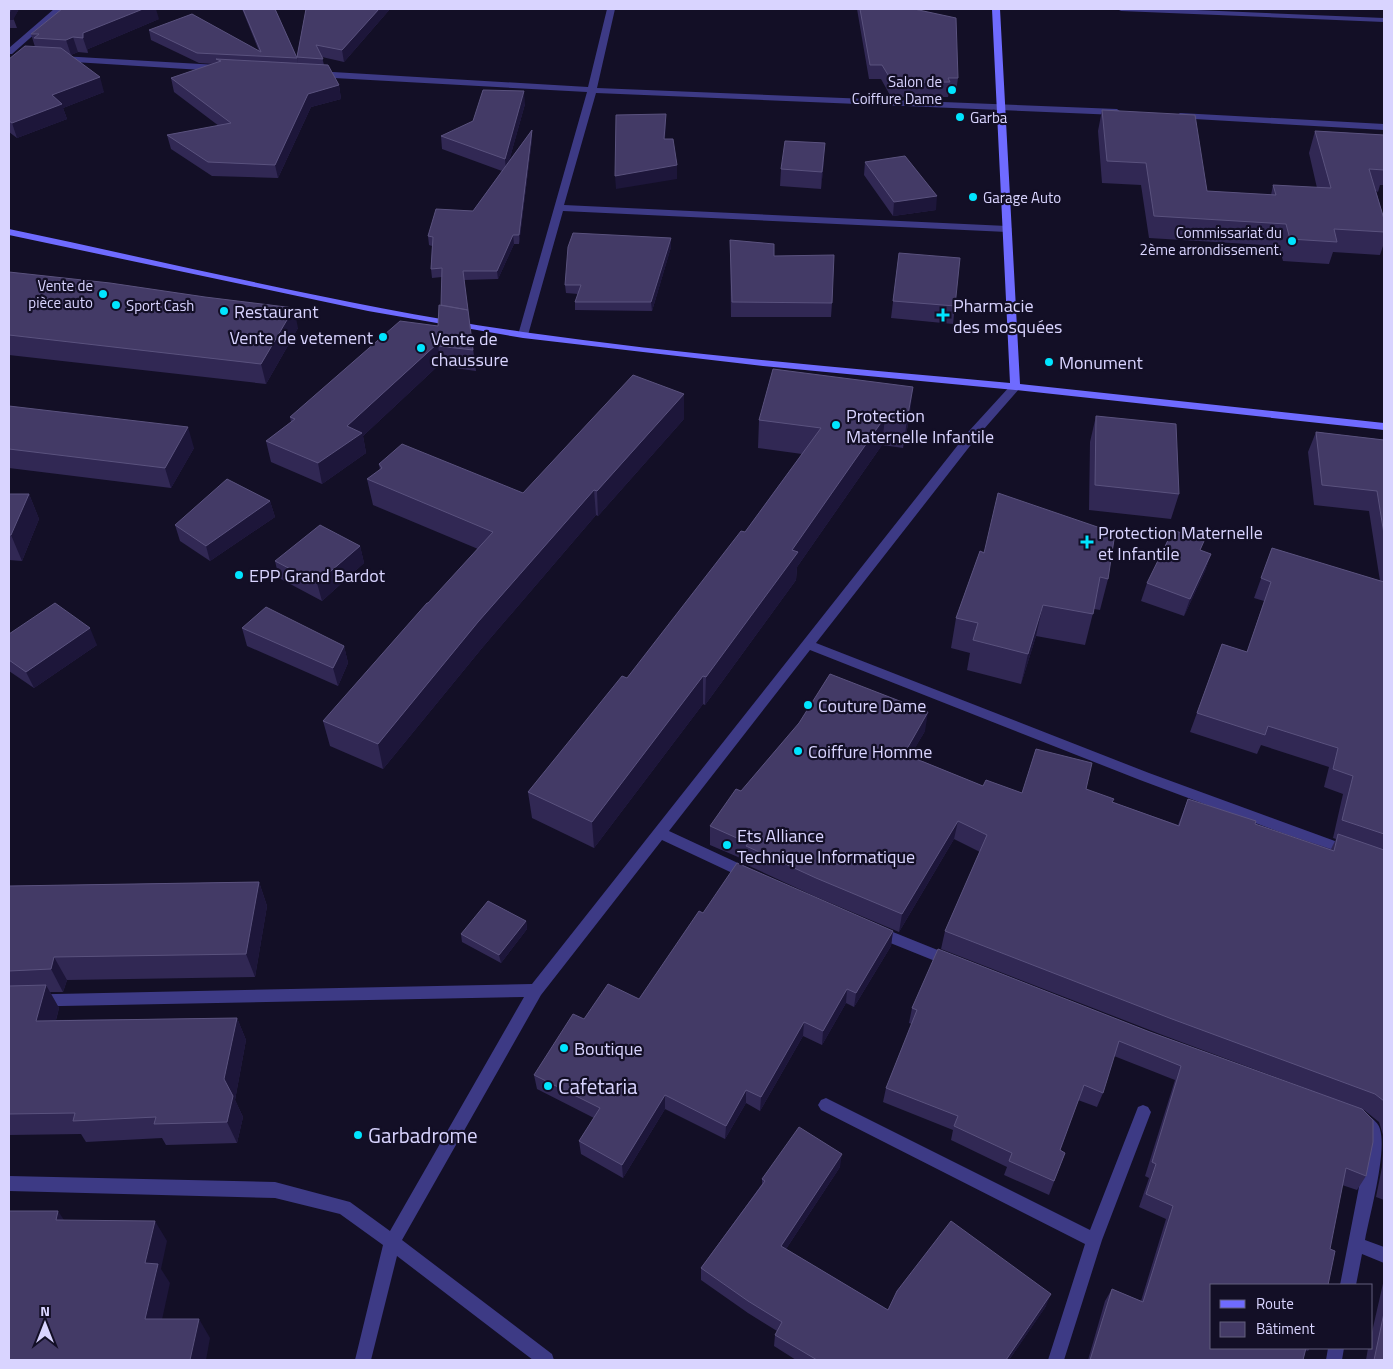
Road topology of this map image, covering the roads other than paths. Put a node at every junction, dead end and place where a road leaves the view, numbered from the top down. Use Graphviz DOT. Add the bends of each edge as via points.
graph roads {
  1 [pos="59,9"];
  2 [pos="611,9"];
  3 [pos="996,9"];
  4 [pos="1121,9"];
  5 [pos="1384,20"];
  6 [pos="9,52"];
  7 [pos="9,56"];
  8 [pos="19,56"];
  9 [pos="48,58"];
  10 [pos="226,68"];
  11 [pos="305,73"];
  12 [pos="592,90"];
  13 [pos="1000,106"];
  14 [pos="1128,113"];
  15 [pos="1168,115"];
  16 [pos="1384,127"];
  17 [pos="560,208"];
  18 [pos="1007,229"];
  19 [pos="9,232"];
  20 [pos="523,335"];
  21 [pos="1016,387"];
  22 [pos="1384,427"];
  23 [pos="807,644"];
  24 [pos="660,833"];
  25 [pos="1365,858"];
  26 [pos="765,882"];
  27 [pos="868,927"];
  28 [pos="963,966"];
  29 [pos="536,990"];
  30 [pos="9,1001"];
  31 [pos="826,1105"];
  32 [pos="1143,1112"];
  33 [pos="1349,1114"];
  34 [pos="9,1184"];
  35 [pos="1094,1240"];
  36 [pos="392,1242"];
  37 [pos="1356,1244"];
  38 [pos="1384,1256"];
  39 [pos="1348,1284"];
  40 [pos="363,1360"];
  41 [pos="546,1360"];
  42 [pos="1056,1360"];
  1 -- 6 [label="street"];
  2 -- 12 [label="street"];
  3 -- 13 [label="street"];
  4 -- 5 [label="street"];
  7 -- 8 [label="street"];
  9 -- 10 [label="street"];
  11 -- 12 [label="street"];
  12 -- 13 [label="street"];
  12 -- 17 [label="street"];
  13 -- 14 [label="street"];
  13 -- 18 [label="street"];
  15 -- 16 [label="street"];
  17 -- 18 [label="street"];
  17 -- 20 [label="street"];
  18 -- 21 [label="street"];
  19 -- 20 [label="street" via="368,308"];
  20 -- 21 [label="street"];
  21 -- 22 [label="street"];
  21 -- 23 [label="street" via="973,434"];
  23 -- 24 [label="street"];
  23 -- 25 [label="street" via="1065,748"];
  24 -- 26 [label="street"];
  24 -- 29 [label="street"];
  27 -- 28 [label="street"];
  29 -- 30 [label="street"];
  29 -- 36 [label="street"];
  31 -- 35 [label="street"];
  32 -- 35 [label="street"];
  33 -- 37 [label="street" via="1369,1124 1374,1139"];
  34 -- 36 [label="street" via="275,1190 344,1207"];
  35 -- 42 [label="street"];
  36 -- 40 [label="street"];
  36 -- 41 [label="street"];
  37 -- 38 [label="street"];
  37 -- 39 [label="street"];
}
